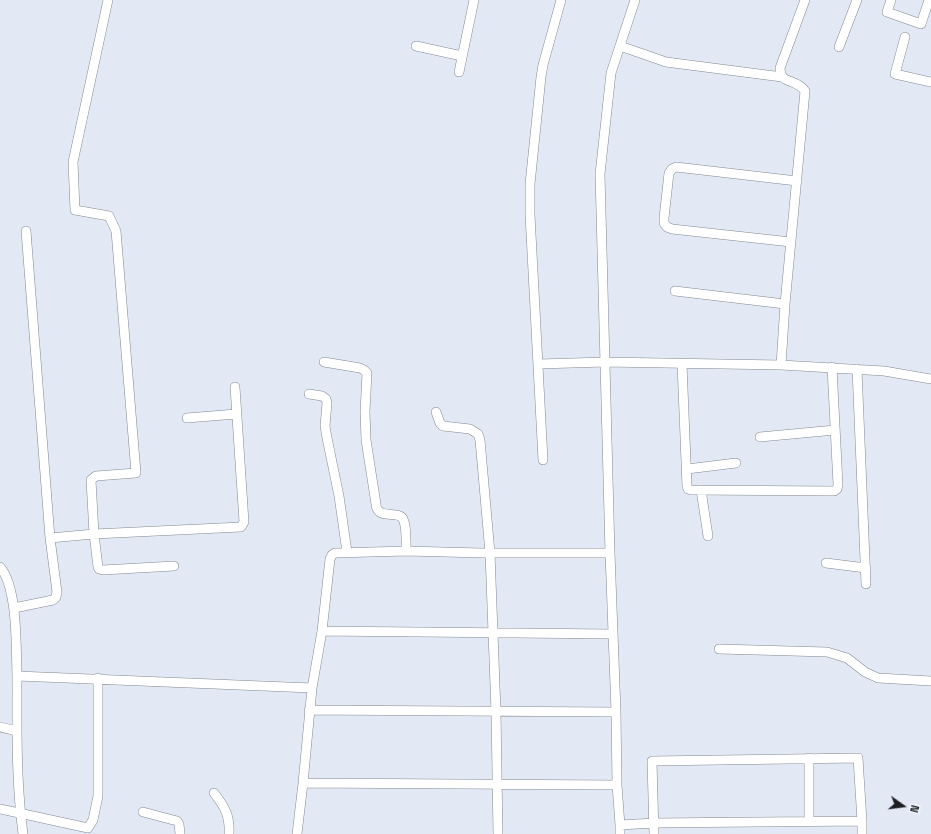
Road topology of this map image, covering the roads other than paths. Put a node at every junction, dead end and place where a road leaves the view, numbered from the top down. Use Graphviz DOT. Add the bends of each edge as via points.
graph roads {
  1 [pos="108,0"];
  2 [pos="474,0"];
  3 [pos="561,0"];
  4 [pos="635,0"];
  5 [pos="805,0"];
  6 [pos="858,0"];
  7 [pos="891,0"];
  8 [pos="929,0"];
  9 [pos="904,37"];
  10 [pos="416,46"];
  11 [pos="620,46"];
  12 [pos="839,47"];
  13 [pos="462,56"];
  14 [pos="459,72"];
  15 [pos="782,77"];
  16 [pos="931,82"];
  17 [pos="797,182"];
  18 [pos="26,231"];
  19 [pos="791,242"];
  20 [pos="675,291"];
  21 [pos="785,304"];
  22 [pos="324,362"];
  23 [pos="605,362"];
  24 [pos="539,364"];
  25 [pos="682,364"];
  26 [pos="781,365"];
  27 [pos="832,367"];
  28 [pos="857,369"];
  29 [pos="931,379"];
  30 [pos="235,387"];
  31 [pos="309,394"];
  32 [pos="436,412"];
  33 [pos="236,414"];
  34 [pos="187,418"];
  35 [pos="835,430"];
  36 [pos="760,437"];
  37 [pos="543,460"];
  38 [pos="736,463"];
  39 [pos="687,469"];
  40 [pos="701,490"];
  41 [pos="94,534"];
  42 [pos="708,536"];
  43 [pos="50,538"];
  44 [pos="406,551"];
  45 [pos="347,552"];
  46 [pos="490,553"];
  47 [pos="610,553"];
  48 [pos="826,563"];
  49 [pos="174,566"];
  50 [pos="0,567"];
  51 [pos="866,568"];
  52 [pos="866,584"];
  53 [pos="14,608"];
  54 [pos="322,631"];
  55 [pos="493,634"];
  56 [pos="612,634"];
  57 [pos="719,649"];
  58 [pos="17,676"];
  59 [pos="98,678"];
  60 [pos="931,681"];
  61 [pos="312,688"];
  62 [pos="309,710"];
  63 [pos="496,712"];
  64 [pos="616,712"];
  65 [pos="0,727"];
  66 [pos="17,731"];
  67 [pos="809,758"];
  68 [pos="303,783"];
  69 [pos="497,784"];
  70 [pos="617,785"];
  71 [pos="214,793"];
  72 [pos="0,809"];
  73 [pos="143,812"];
  74 [pos="20,814"];
  75 [pos="809,821"];
  76 [pos="862,821"];
  77 [pos="654,823"];
  78 [pos="620,830"];
  79 [pos="23,834"];
  80 [pos="180,834"];
  81 [pos="229,834"];
  82 [pos="297,834"];
  83 [pos="498,834"];
  84 [pos="654,834"];
  85 [pos="862,834"];
  1 -- 41 [label="street" via="73,162 74,210 109,216 116,231 136,473 96,476 91,480"];
  2 -- 13 [label="street"];
  3 -- 24 [label="street" via="543,65 530,184"];
  4 -- 11 [label="street"];
  5 -- 15 [label="street" via="780,68"];
  6 -- 12 [label="street"];
  7 -- 8 [label="street" via="887,12 921,24"];
  9 -- 16 [label="street" via="895,74"];
  10 -- 13 [label="street"];
  11 -- 15 [label="street" via="666,62"];
  11 -- 23 [label="street" via="610,77 600,174"];
  13 -- 14 [label="street"];
  15 -- 17 [label="street" via="801,86 805,91"];
  17 -- 19 [label="street"];
  17 -- 19 [label="street" via="672,169 669,173 664,218 667,227 672,228"];
  18 -- 43 [label="street"];
  19 -- 21 [label="street"];
  20 -- 21 [label="street"];
  21 -- 26 [label="street"];
  22 -- 44 [label="street" via="360,368 367,373 366,440 376,504 381,512 403,519"];
  23 -- 24 [label="street"];
  23 -- 25 [label="street"];
  23 -- 47 [label="street"];
  24 -- 37 [label="street"];
  25 -- 26 [label="street"];
  25 -- 39 [label="street"];
  26 -- 27 [label="street"];
  27 -- 28 [label="street"];
  27 -- 35 [label="street"];
  28 -- 29 [label="street"];
  28 -- 51 [label="street"];
  30 -- 33 [label="street"];
  31 -- 45 [label="street" via="326,399 326,438 339,496"];
  32 -- 46 [label="street" via="443,426 470,430 478,434"];
  33 -- 34 [label="street"];
  33 -- 41 [label="street" via="244,522 241,527"];
  35 -- 36 [label="street"];
  35 -- 40 [label="street" via="838,485 834,491"];
  38 -- 39 [label="street"];
  39 -- 40 [label="street" via="688,489"];
  40 -- 42 [label="street"];
  41 -- 43 [label="street"];
  41 -- 49 [label="street" via="99,569"];
  43 -- 53 [label="street" via="56,597 53,600"];
  44 -- 45 [label="street"];
  44 -- 46 [label="street"];
  45 -- 54 [label="street" via="335,553 330,559"];
  46 -- 47 [label="street"];
  46 -- 55 [label="street"];
  47 -- 56 [label="street"];
  48 -- 51 [label="street"];
  50 -- 53 [label="street" via="4,572"];
  51 -- 52 [label="street"];
  53 -- 58 [label="street"];
  54 -- 55 [label="street"];
  54 -- 61 [label="street"];
  55 -- 56 [label="street"];
  55 -- 63 [label="street"];
  56 -- 64 [label="street"];
  57 -- 60 [label="street" via="828,652 847,658 865,672 878,678"];
  58 -- 59 [label="street"];
  58 -- 66 [label="street"];
  59 -- 61 [label="street"];
  59 -- 74 [label="street" via="98,796 93,820 88,828"];
  61 -- 62 [label="street"];
  62 -- 63 [label="street"];
  62 -- 68 [label="street"];
  63 -- 64 [label="street"];
  63 -- 69 [label="street"];
  64 -- 70 [label="street"];
  65 -- 66 [label="street"];
  66 -- 74 [label="street"];
  67 -- 75 [label="street"];
  67 -- 76 [label="street" via="858,758"];
  67 -- 77 [label="street" via="652,761"];
  68 -- 69 [label="street"];
  68 -- 82 [label="street"];
  69 -- 70 [label="street"];
  69 -- 83 [label="street"];
  70 -- 78 [label="street"];
  71 -- 81 [label="street" via="224,806 229,819"];
  72 -- 74 [label="street"];
  73 -- 80 [label="street" via="177,821 180,824"];
  74 -- 79 [label="street"];
  75 -- 76 [label="street"];
  75 -- 77 [label="street"];
  76 -- 85 [label="street"];
  77 -- 78 [label="street"];
  77 -- 84 [label="street"];
}
